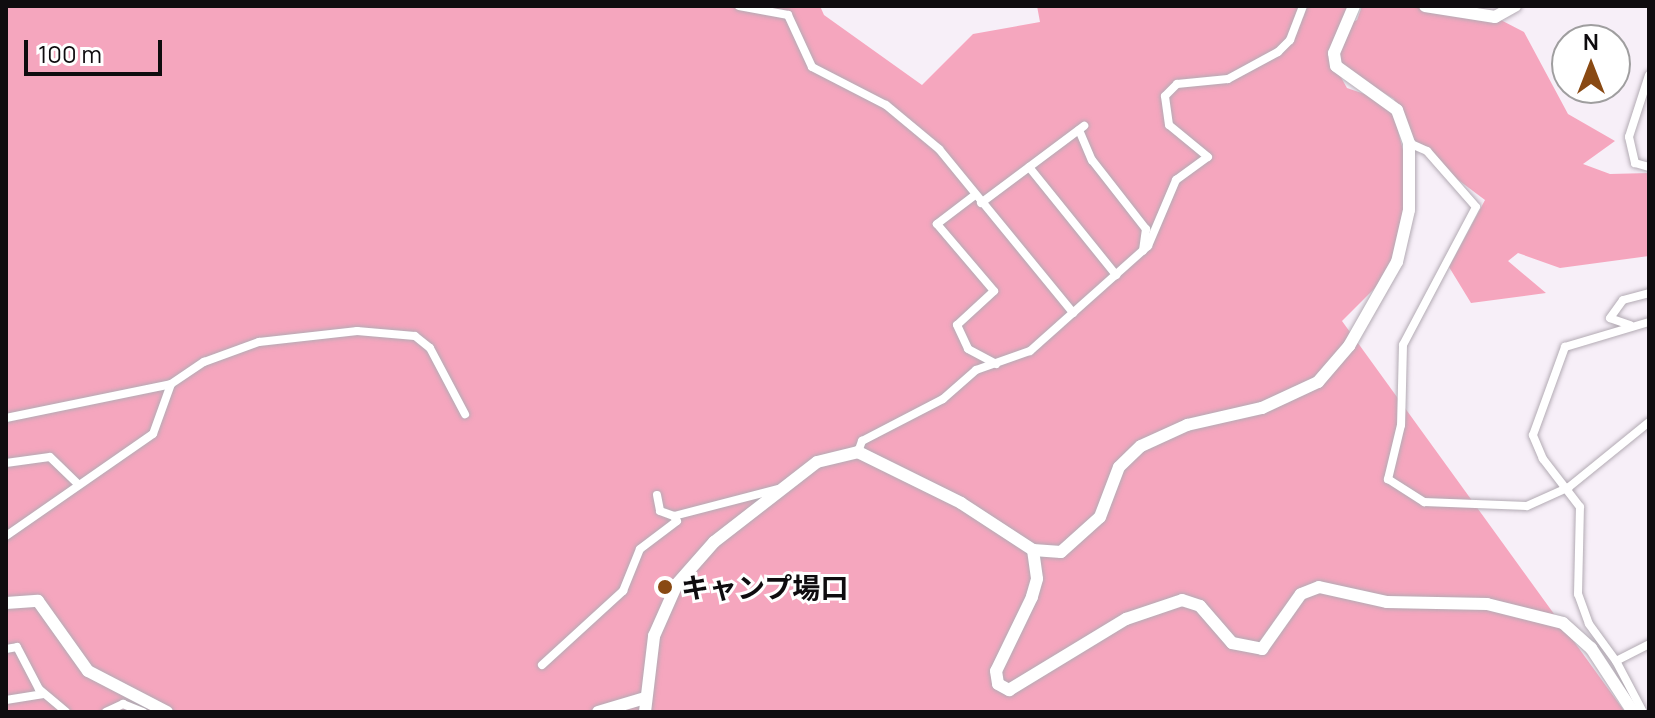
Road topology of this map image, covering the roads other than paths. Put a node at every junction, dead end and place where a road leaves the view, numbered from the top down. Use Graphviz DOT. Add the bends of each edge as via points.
graph roads {
  1 [pos="739,6"];
  2 [pos="1303,6"];
  3 [pos="1354,6"];
  4 [pos="1425,6"];
  5 [pos="1515,6"];
  6 [pos="1649,75"];
  7 [pos="1409,143"];
  8 [pos="1029,167"];
  9 [pos="1649,167"];
  10 [pos="975,195"];
  11 [pos="981,203"];
  12 [pos="1143,251"];
  13 [pos="1116,275"];
  14 [pos="1649,293"];
  15 [pos="1073,313"];
  16 [pos="1649,322"];
  17 [pos="1635,325"];
  18 [pos="996,364"];
  19 [pos="171,384"];
  20 [pos="465,414"];
  21 [pos="6,418"];
  22 [pos="1649,422"];
  23 [pos="858,452"];
  24 [pos="6,463"];
  25 [pos="78,484"];
  26 [pos="1569,487"];
  27 [pos="781,488"];
  28 [pos="657,495"];
  29 [pos="674,516"];
  30 [pos="6,536"];
  31 [pos="1033,550"];
  32 [pos="6,603"];
  33 [pos="1649,644"];
  34 [pos="6,649"];
  35 [pos="1616,661"];
  36 [pos="542,665"];
  37 [pos="44,694"];
  38 [pos="645,698"];
  39 [pos="6,700"];
  40 [pos="66,712"];
  41 [pos="106,712"];
  42 [pos="143,712"];
  43 [pos="167,712"];
  44 [pos="598,712"];
  45 [pos="645,712"];
  46 [pos="1633,712"];
  47 [pos="1643,712"];
  1 -- 10 [label="street" via="788,15 812,67 886,105 939,149"];
  2 -- 12 [label="street" via="1278,52 1228,79 1177,84 1165,96 1169,125 1208,157 1176,180"];
  3 -- 7 [label="street" via="1334,53 1336,66 1397,110"];
  4 -- 5 [label="street" via="1495,17"];
  6 -- 9 [label="street" via="1629,143 1635,163"];
  7 -- 26 [label="street" via="1427,151 1476,207 1403,345 1401,425 1388,479 1424,502 1516,507 1541,503"];
  7 -- 31 [label="street" via="1406,236 1397,262 1334,366 1294,396 1187,425 1141,446 1119,467 1100,517 1074,546"];
  8 -- 11 [label="street"];
  8 -- 12 [label="street" via="1081,128 1092,160 1146,229"];
  8 -- 13 [label="street"];
  10 -- 11 [label="street"];
  10 -- 18 [label="street" via="937,224 994,291 957,325 968,349"];
  11 -- 15 [label="street"];
  12 -- 13 [label="street"];
  13 -- 15 [label="street"];
  14 -- 17 [label="street" via="1623,300 1610,318"];
  15 -- 18 [label="street" via="1030,351"];
  16 -- 17 [label="street"];
  17 -- 26 [label="street" via="1565,347 1549,380 1533,435 1543,459"];
  18 -- 23 [label="street" via="976,370 943,399 862,441"];
  19 -- 20 [label="street" via="204,362 259,342 395,331 415,336 430,348"];
  19 -- 21 [label="street"];
  19 -- 25 [label="street" via="153,434"];
  22 -- 26 [label="street"];
  23 -- 27 [label="street" via="817,462"];
  23 -- 31 [label="street" via="961,503"];
  24 -- 25 [label="street" via="50,457"];
  25 -- 30 [label="street"];
  26 -- 35 [label="street" via="1580,507 1578,594 1589,624"];
  27 -- 29 [label="street"];
  27 -- 38 [label="street" via="714,542 662,608"];
  28 -- 29 [label="street" via="660,511"];
  29 -- 36 [label="street" via="677,521 640,549 623,591"];
  31 -- 46 [label="street" via="1037,579 1032,597 996,671 998,684 1009,690 1126,619 1182,600 1200,606 1232,643 1262,649 1301,594 1319,587 1387,602 1487,604 1563,623 1591,648"];
  32 -- 43 [label="street" via="38,601 88,671"];
  33 -- 35 [label="street"];
  34 -- 37 [label="street" via="17,647"];
  35 -- 47 [label="street"];
  37 -- 39 [label="street"];
  37 -- 40 [label="street"];
  38 -- 44 [label="street"];
  38 -- 45 [label="street"];
  41 -- 42 [label="street" via="123,704"];
}
